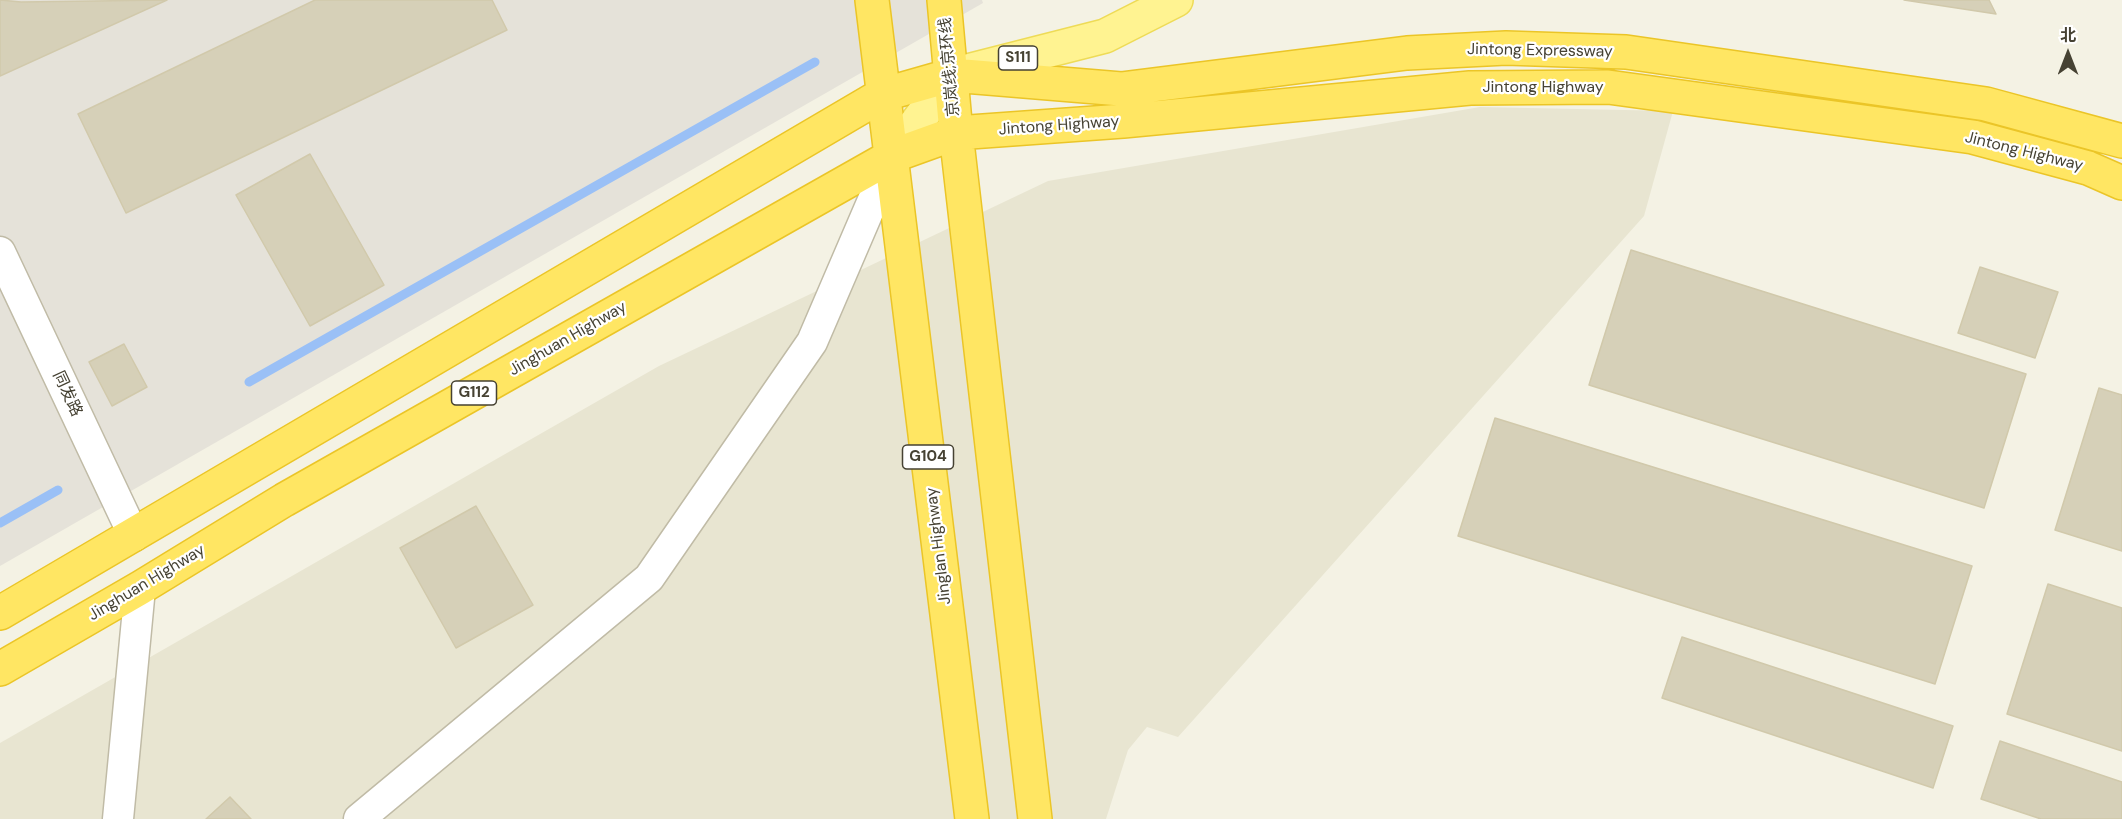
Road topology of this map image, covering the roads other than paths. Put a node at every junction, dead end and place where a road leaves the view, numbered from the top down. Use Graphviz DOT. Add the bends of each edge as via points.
graph roads {
  1 [pos="872,0"];
  2 [pos="944,0"];
  3 [pos="1176,0"];
  4 [pos="952,75"];
  5 [pos="882,95"];
  6 [pos="956,133"];
  7 [pos="2122,141"];
  8 [pos="892,156"];
  9 [pos="2122,183"];
  10 [pos="0,252"];
  11 [pos="134,536"];
  12 [pos="140,588"];
  13 [pos="0,613"];
  14 [pos="0,669"];
  15 [pos="118,819"];
  16 [pos="359,819"];
  17 [pos="972,819"];
  18 [pos="1035,819"];
  1 -- 5 [label="highway, G104"];
  2 -- 4 [label="highway, 京岚线;京环线"];
  3 -- 4 [label="main road, Jintong Expressway / S111" via="1105,36"];
  4 -- 5 [label="highway, Jintong Expressway"];
  4 -- 6 [label="highway, 京岚线;京环线"];
  4 -- 7 [label="highway, Jintong Expressway" via="1121,89 1407,53 1506,48 1626,52 1986,104"];
  4 -- 8 [label="main road"];
  5 -- 8 [label="highway, Jinglan Highway / G104"];
  5 -- 11 [label="highway"];
  6 -- 8 [label="highway, Jinghuan Highway / G112"];
  6 -- 9 [label="highway, Jintong Highway" via="1470,88 1608,87 1974,137 2088,168"];
  6 -- 18 [label="highway"];
  8 -- 12 [label="highway, Jinghuan Highway / G112" via="284,501"];
  8 -- 16 [label="street" via="812,342 649,578"];
  8 -- 17 [label="highway, Jinglan Highway / G104"];
  10 -- 11 [label="street, 同发路"];
  11 -- 13 [label="highway"];
  12 -- 14 [label="highway, Jinghuan Highway / G112"];
  12 -- 15 [label="street"];
}
